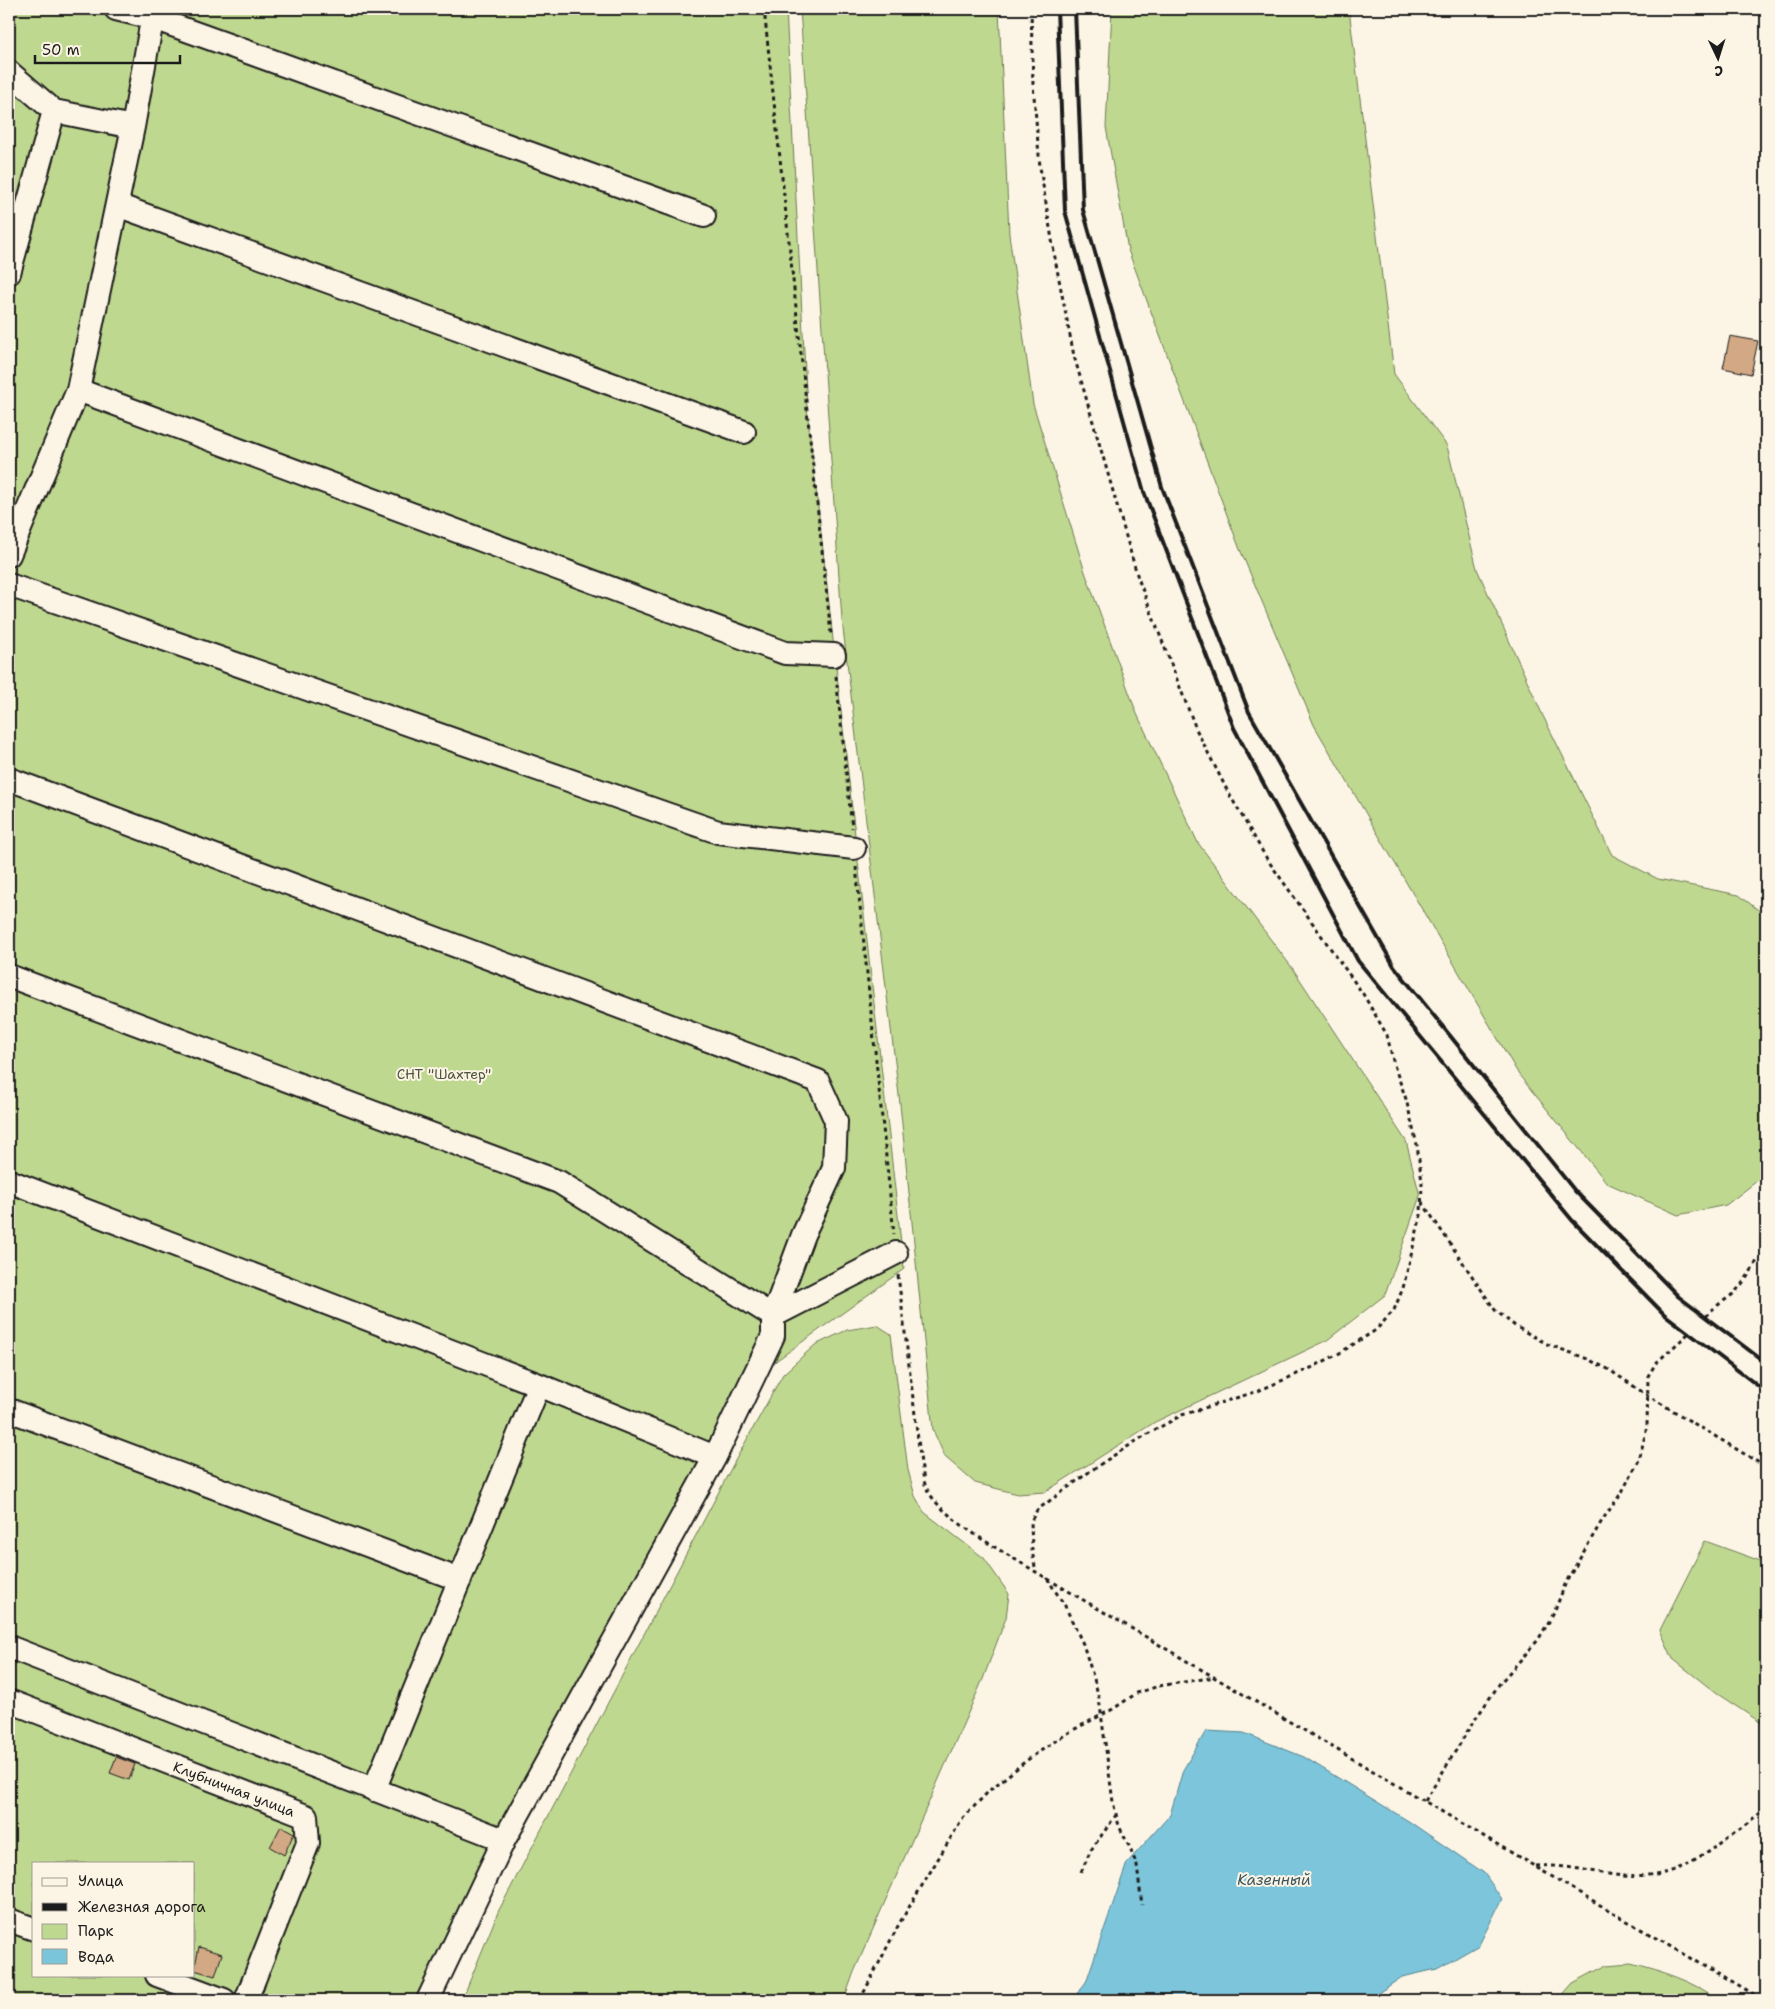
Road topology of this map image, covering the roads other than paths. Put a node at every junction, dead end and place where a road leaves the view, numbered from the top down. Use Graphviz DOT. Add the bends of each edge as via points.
graph roads {
  1 [pos="116,9"];
  2 [pos="154,14"];
  3 [pos="9,72"];
  4 [pos="54,111"];
  5 [pos="133,127"];
  6 [pos="117,204"];
  7 [pos="704,216"];
  8 [pos="9,273"];
  9 [pos="78,390"];
  10 [pos="744,432"];
  11 [pos="9,554"];
  12 [pos="9,585"];
  13 [pos="834,656"];
  14 [pos="9,779"];
  15 [pos="854,848"];
  16 [pos="9,976"];
  17 [pos="9,1181"];
  18 [pos="896,1253"];
  19 [pos="774,1316"];
  20 [pos="539,1385"];
  21 [pos="9,1410"];
  22 [pos="715,1456"];
  23 [pos="460,1580"];
  24 [pos="9,1647"];
  25 [pos="9,1701"];
  26 [pos="374,1790"];
  27 [pos="504,1840"];
  28 [pos="9,1920"];
  29 [pos="32,1928"];
  30 [pos="160,1976"];
  31 [pos="224,2000"];
  32 [pos="246,2000"];
  33 [pos="428,2000"];
  1 -- 2 [label="lane"];
  2 -- 5 [label="lane"];
  2 -- 7 [label="lane"];
  3 -- 4 [label="lane"];
  4 -- 5 [label="lane"];
  4 -- 8 [label="lane"];
  5 -- 6 [label="lane"];
  6 -- 9 [label="lane"];
  6 -- 10 [label="lane"];
  9 -- 11 [label="lane"];
  9 -- 13 [label="lane" via="785,653"];
  12 -- 15 [label="lane" via="718,832"];
  14 -- 19 [label="lane" via="818,1082 836,1121 834,1168 803,1235"];
  16 -- 19 [label="lane" via="560,1182"];
  17 -- 20 [label="lane"];
  18 -- 19 [label="lane"];
  19 -- 22 [label="lane" via="773,1336"];
  20 -- 22 [label="lane"];
  20 -- 23 [label="lane"];
  21 -- 23 [label="lane"];
  22 -- 27 [label="lane"];
  23 -- 26 [label="lane"];
  24 -- 26 [label="lane"];
  25 -- 32 [label="lane, Клубничная улица" via="306,1816 308,1844"];
  26 -- 27 [label="lane"];
  27 -- 33 [label="lane"];
  28 -- 29 [label="lane"];
  30 -- 31 [label="lane"];
}
